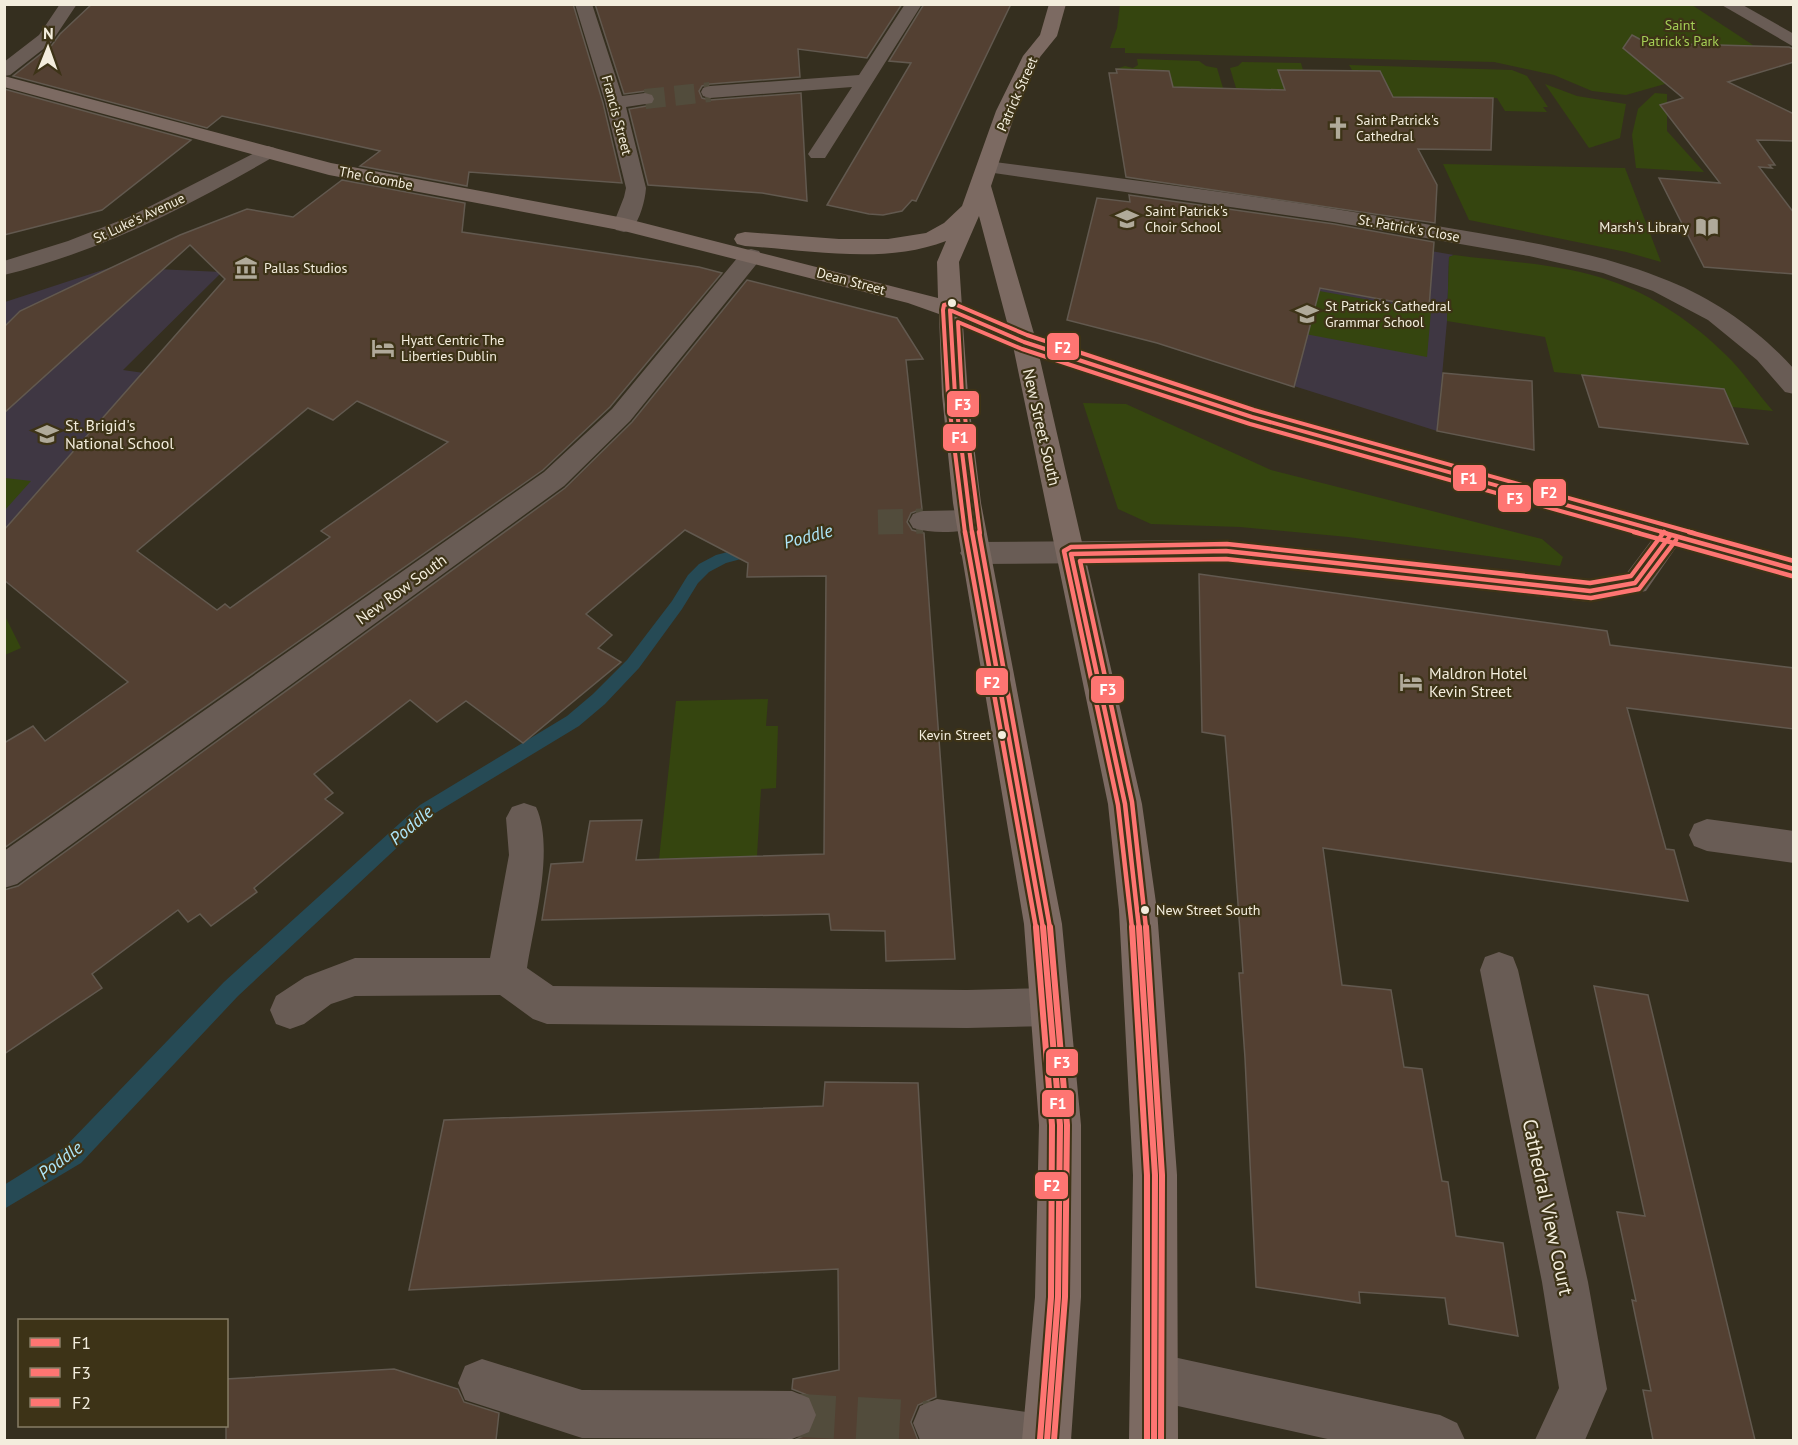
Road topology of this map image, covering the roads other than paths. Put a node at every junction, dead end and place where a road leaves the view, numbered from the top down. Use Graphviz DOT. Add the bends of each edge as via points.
graph roads {
  1 [pos="69,4"];
  2 [pos="583,4"];
  3 [pos="914,4"];
  4 [pos="1059,4"];
  5 [pos="1728,4"];
  6 [pos="1794,42"];
  7 [pos="4,71"];
  8 [pos="865,80"];
  9 [pos="4,81"];
  10 [pos="710,92"];
  11 [pos="645,99"];
  12 [pos="615,102"];
  13 [pos="268,152"];
  14 [pos="818,154"];
  15 [pos="984,176"];
  16 [pos="624,225"];
  17 [pos="665,235"];
  18 [pos="751,256"];
  19 [pos="4,268"];
  20 [pos="950,310"];
  21 [pos="1024,342"];
  22 [pos="1794,386"];
  23 [pos="923,521"];
  24 [pos="1670,536"];
  25 [pos="972,537"];
  26 [pos="1071,554"];
  27 [pos="1794,569"];
  28 [pos="524,818"];
  29 [pos="1707,835"];
  30 [pos="1794,848"];
  31 [pos="4,872"];
  32 [pos="1499,970"];
  33 [pos="506,976"];
  34 [pos="1050,1007"];
  35 [pos="290,1010"];
  36 [pos="1155,1377"];
  37 [pos="482,1383"];
  38 [pos="792,1415"];
  39 [pos="937,1423"];
  40 [pos="1047,1440"];
  41 [pos="1154,1440"];
  42 [pos="1440,1440"];
  43 [pos="1560,1440"];
  1 -- 7 [label="street" via="45,39"];
  2 -- 12 [label="street, Francis Street"];
  3 -- 8 [label="street"];
  4 -- 15 [label="main road, Patrick Street" via="1048,36 1032,56 1006,111"];
  5 -- 6 [label="street"];
  8 -- 10 [label="street"];
  8 -- 14 [label="street"];
  9 -- 13 [label="main road, The Coombe"];
  11 -- 12 [label="street"];
  12 -- 16 [label="street, Francis Street" via="636,188"];
  13 -- 16 [label="main road, The Coombe" via="337,170"];
  13 -- 19 [label="street, St Luke's Avenue" via="118,230"];
  15 -- 17 [label="main road" via="957,225 932,239 872,246"];
  15 -- 20 [label="main road, Patrick Street" via="948,262"];
  15 -- 21 [label="main road"];
  15 -- 22 [label="street, St. Patrick's Close" via="1314,211 1616,269 1705,307 1765,353"];
  16 -- 17 [label="main road, The Coombe"];
  17 -- 18 [label="main road, The Coombe"];
  18 -- 20 [label="main road, Dean Street"];
  18 -- 31 [label="street, New Row South" via="621,415 554,479"];
  20 -- 21 [label="main road, Dean Street"];
  20 -- 25 [label="main road" via="956,405"];
  21 -- 24 [label="main road, Dean Street" via="1252,417"];
  21 -- 26 [label="main road, New Street South"];
  23 -- 25 [label="street"];
  24 -- 26 [label="street" via="1635,583 1590,591 1226,551"];
  24 -- 27 [label="main road, Dean Street"];
  25 -- 26 [label="street"];
  25 -- 34 [label="main road" via="1043,924"];
  26 -- 36 [label="main road, New Street South" via="1125,804 1138,910 1155,1175"];
  28 -- 33 [label="street" via="527,855"];
  29 -- 30 [label="street"];
  32 -- 43 [label="street, Cathedral View Court" via="1565,1282 1583,1389"];
  33 -- 34 [label="street" via="547,1005"];
  33 -- 35 [label="street" via="355,977 319,990"];
  34 -- 40 [label="main road" via="1060,1125 1058,1297"];
  36 -- 41 [label="main road, New Street South"];
  36 -- 42 [label="street"];
  37 -- 38 [label="street" via="582,1414"];
  39 -- 40 [label="street"];
}
